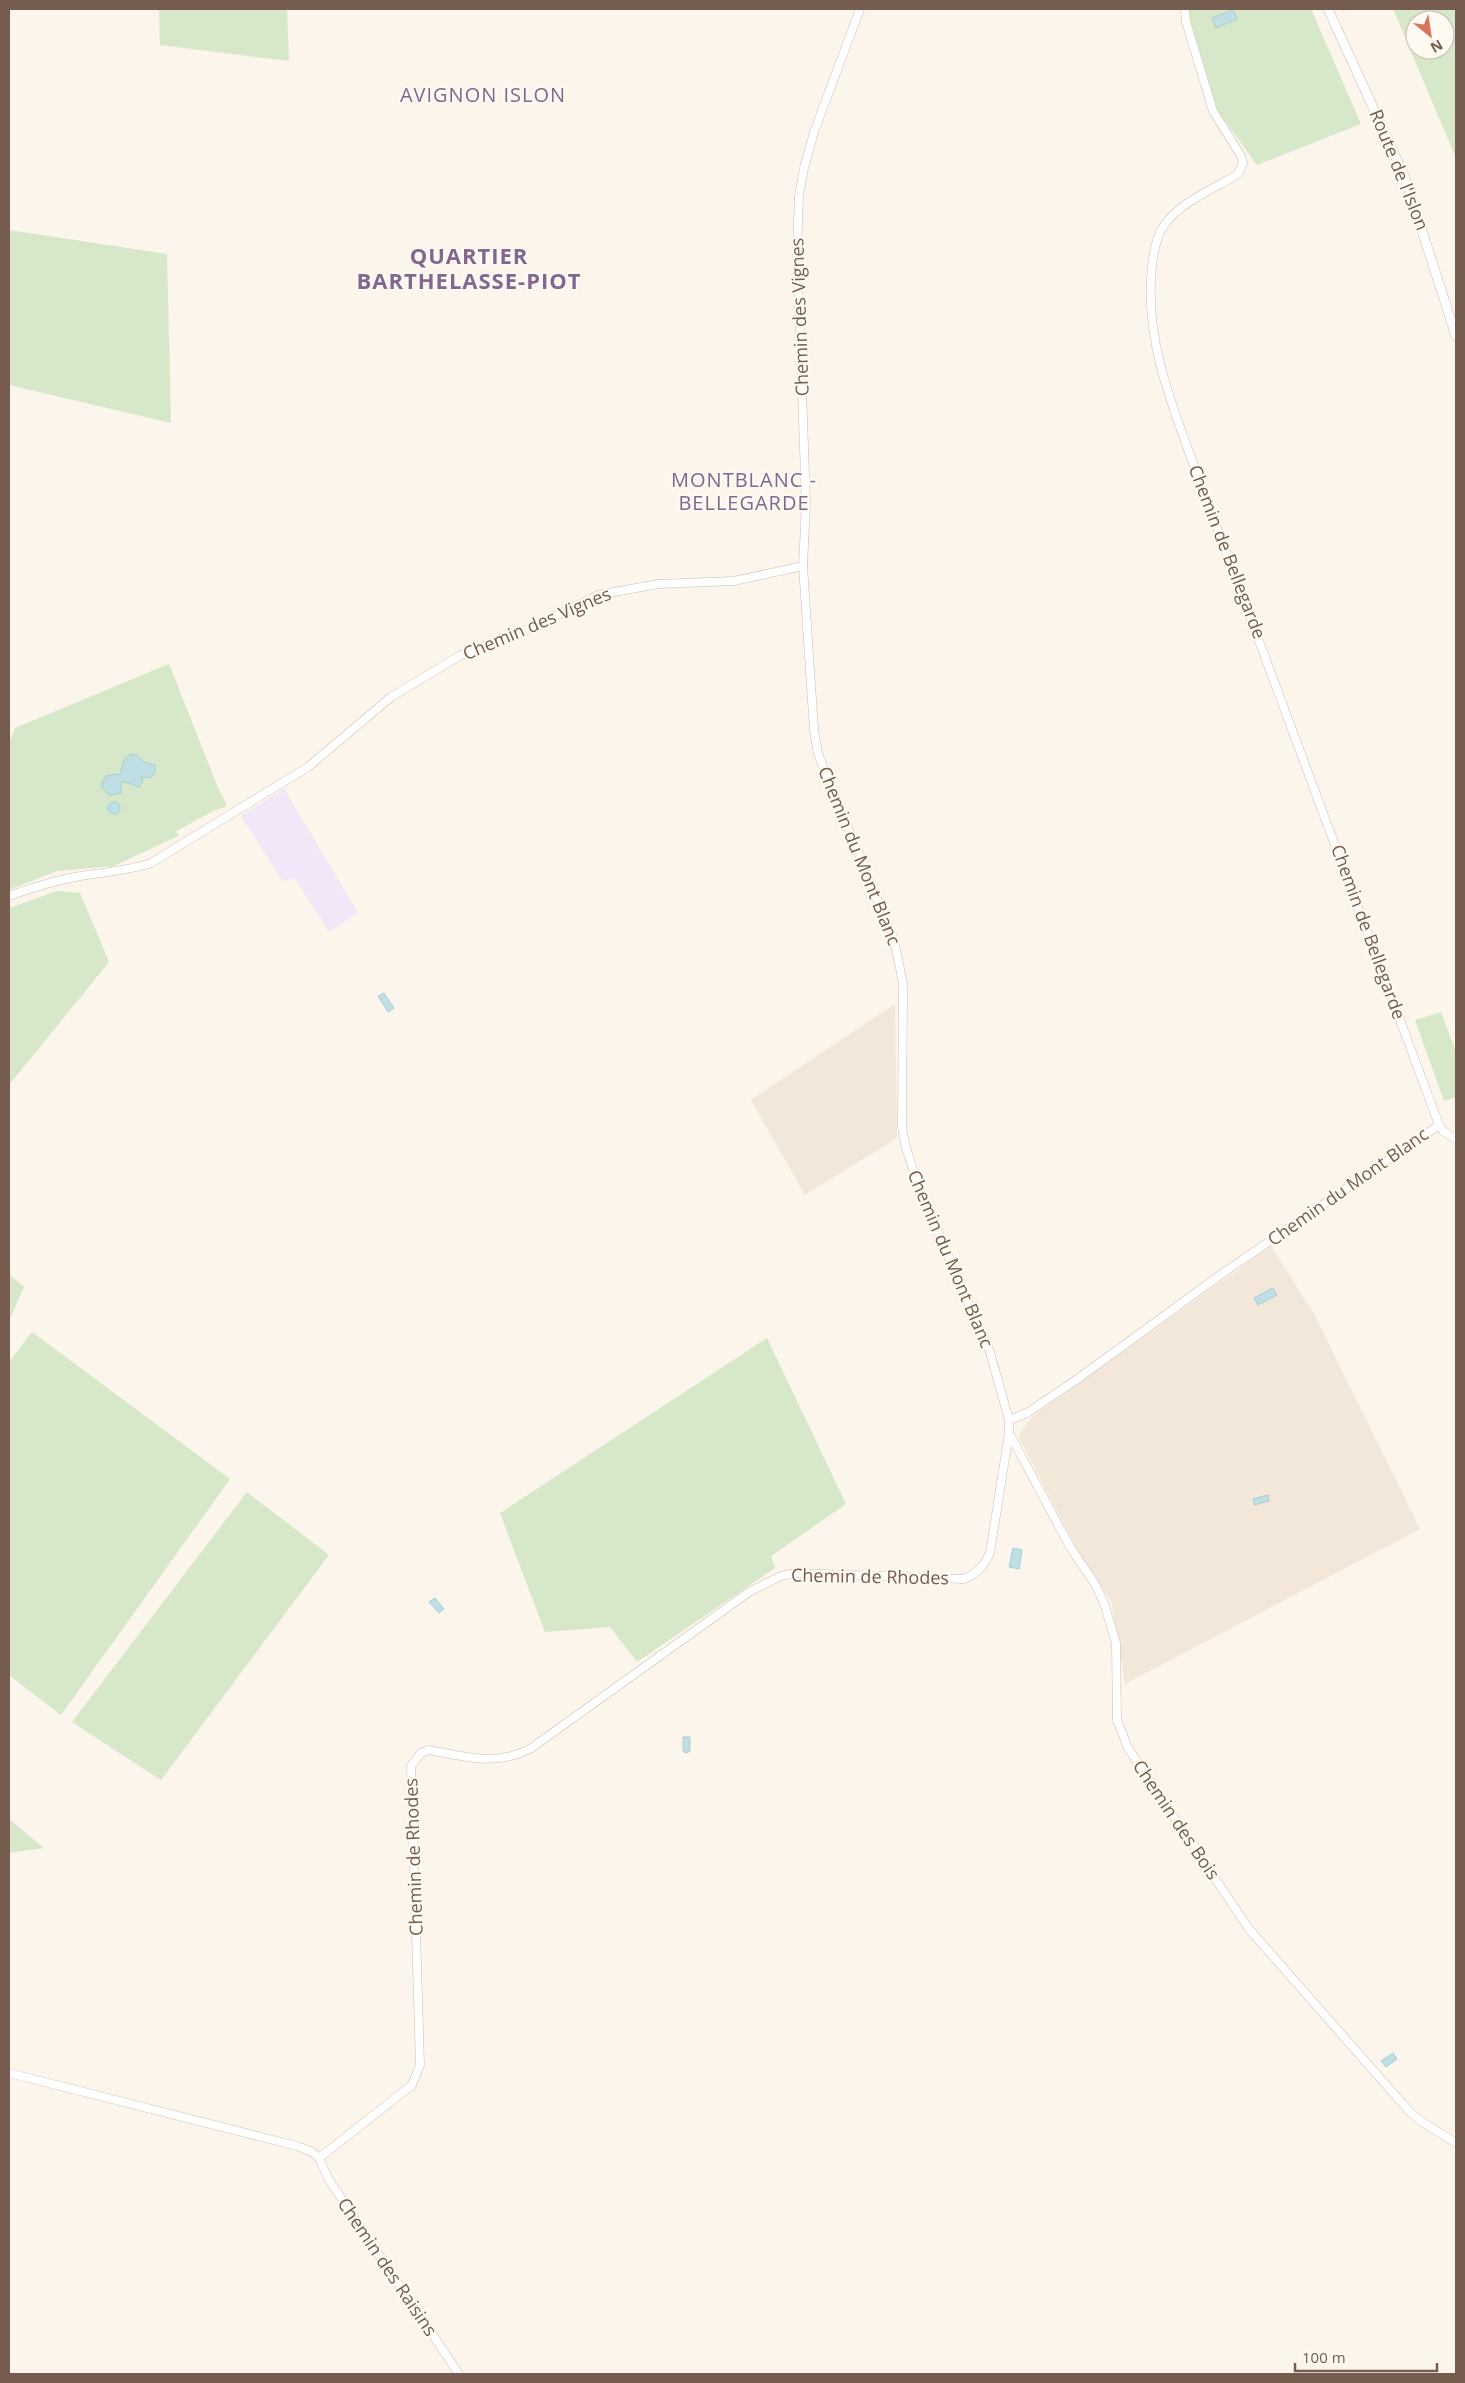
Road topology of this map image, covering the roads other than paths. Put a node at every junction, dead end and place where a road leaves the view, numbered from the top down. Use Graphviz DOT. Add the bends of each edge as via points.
graph roads {
  1 [pos="860,9"];
  2 [pos="1185,9"];
  3 [pos="1328,9"];
  4 [pos="1456,336"];
  5 [pos="802,566"];
  6 [pos="9,896"];
  7 [pos="1439,1125"];
  8 [pos="1456,1139"];
  9 [pos="1009,1420"];
  10 [pos="1009,1433"];
  11 [pos="9,2073"];
  12 [pos="1456,2143"];
  13 [pos="319,2158"];
  14 [pos="459,2374"];
  1 -- 5 [label="street, Chemin des Vignes" via="814,132 799,196 797,241 806,503"];
  2 -- 7 [label="street, Chemin de Bellegarde" via="1213,111 1241,156 1242,163 1238,174 1187,205 1164,226 1152,265 1150,317 1153,339 1164,382 1194,466"];
  3 -- 4 [label="street, Route de l'Islon" via="1404,175"];
  5 -- 6 [label="street, Chemin des Vignes" via="734,582 658,584 598,595 535,626 444,664 368,714 308,767 151,863 130,870 48,882"];
  5 -- 9 [label="street, Chemin du Mont Blanc" via="818,754 901,964 902,1127 905,1144 919,1189 990,1352"];
  7 -- 8 [label="street, Chemin du Mont Blanc"];
  7 -- 9 [label="street, Chemin du Mont Blanc" via="1223,1273 1044,1402"];
  9 -- 10 [label="street, Chemin de Rhodes"];
  10 -- 12 [label="street, Chemin des Bois" via="1104,1603 1116,1643 1117,1720 1128,1748 1249,1929 1409,2110"];
  10 -- 13 [label="street, Chemin de Rhodes" via="990,1553 974,1575 964,1579 795,1573 781,1576 749,1592 530,1749 493,1760 428,1750 415,1759 411,1766 420,2065 412,2085"];
  11 -- 13 [label="street" via="296,2146"];
  13 -- 14 [label="street, Chemin des Raisins" via="329,2180"];
}
